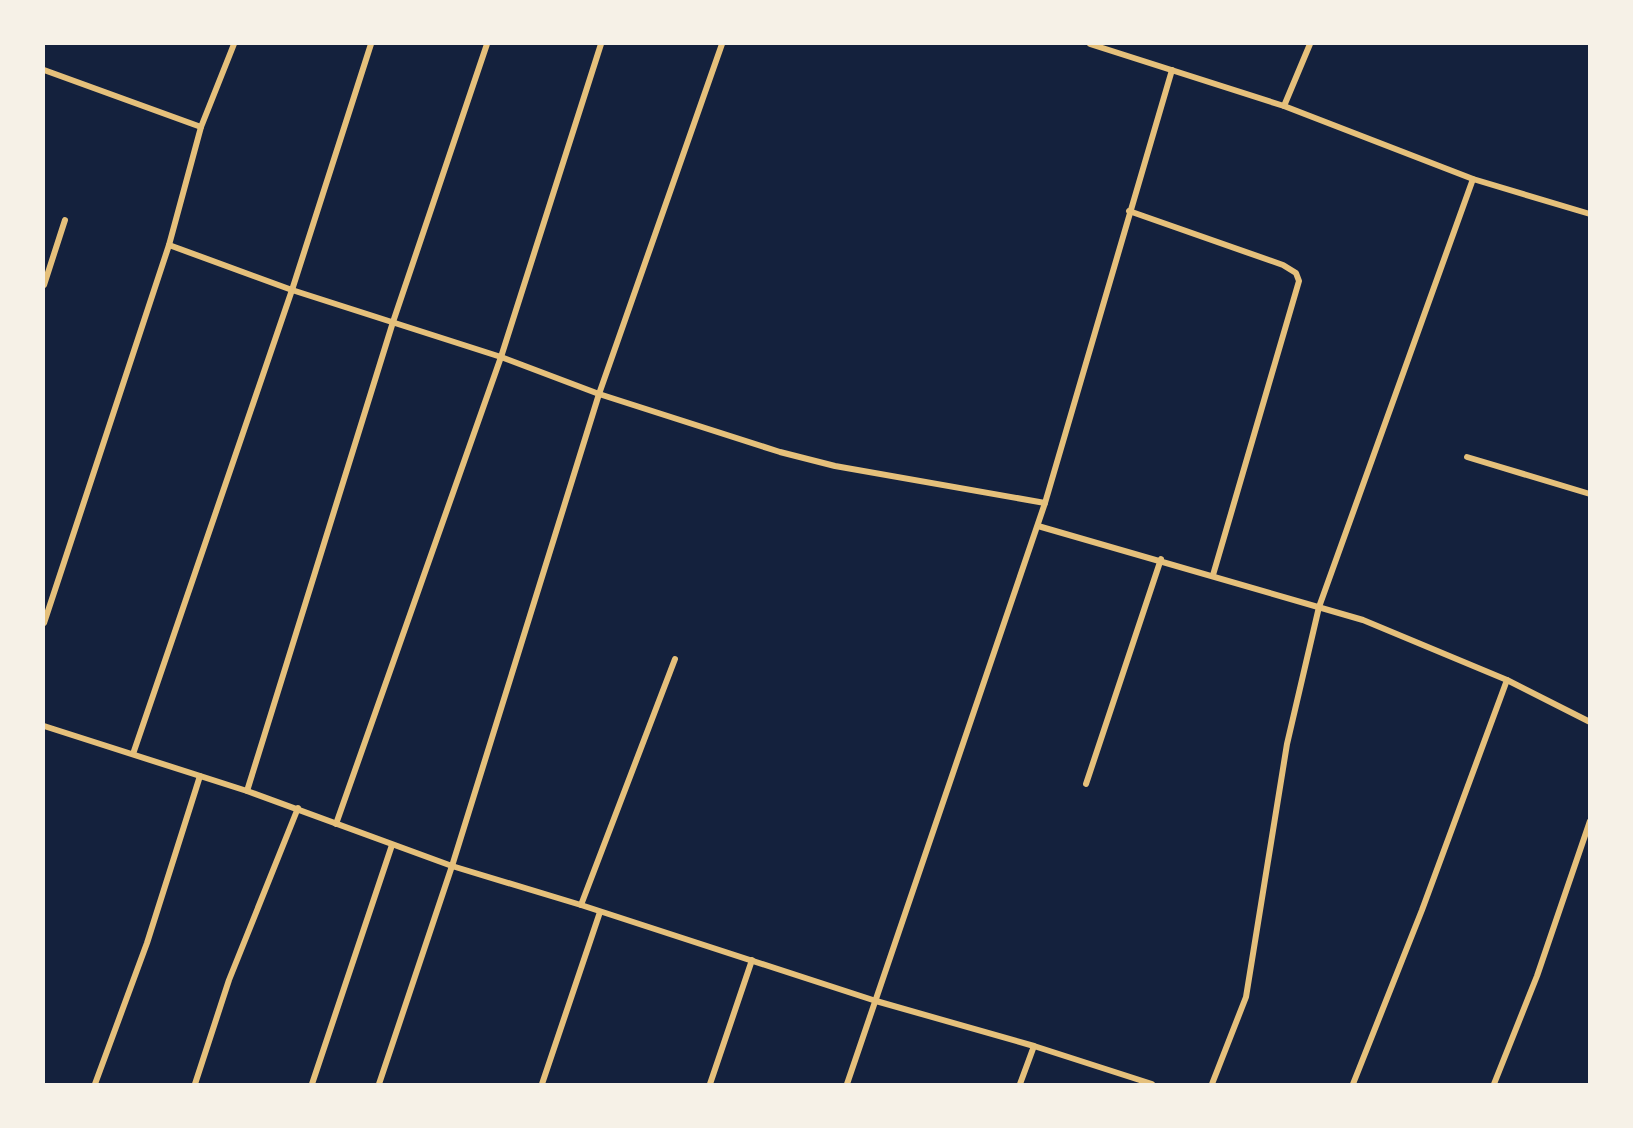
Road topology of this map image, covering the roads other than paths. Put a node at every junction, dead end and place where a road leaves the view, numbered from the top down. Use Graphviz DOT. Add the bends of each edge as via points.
graph roads {
  1 [pos="234,44"];
  2 [pos="371,44"];
  3 [pos="487,44"];
  4 [pos="601,44"];
  5 [pos="722,44"];
  6 [pos="1090,44"];
  7 [pos="1310,44"];
  8 [pos="44,70"];
  9 [pos="1172,70"];
  10 [pos="1284,106"];
  11 [pos="201,128"];
  12 [pos="1473,179"];
  13 [pos="1129,211"];
  14 [pos="1590,214"];
  15 [pos="65,219"];
  16 [pos="170,245"];
  17 [pos="44,285"];
  18 [pos="292,291"];
  19 [pos="393,322"];
  20 [pos="501,357"];
  21 [pos="599,394"];
  22 [pos="1467,457"];
  23 [pos="1590,494"];
  24 [pos="1045,503"];
  25 [pos="1038,525"];
  26 [pos="1161,560"];
  27 [pos="1213,575"];
  28 [pos="1319,607"];
  29 [pos="44,623"];
  30 [pos="675,658"];
  31 [pos="1507,680"];
  32 [pos="1590,722"];
  33 [pos="44,726"];
  34 [pos="132,754"];
  35 [pos="201,776"];
  36 [pos="1086,783"];
  37 [pos="247,791"];
  38 [pos="298,808"];
  39 [pos="1590,821"];
  40 [pos="336,824"];
  41 [pos="392,845"];
  42 [pos="452,866"];
  43 [pos="581,905"];
  44 [pos="600,912"];
  45 [pos="752,960"];
  46 [pos="876,1001"];
  47 [pos="1034,1046"];
  48 [pos="95,1084"];
  49 [pos="195,1084"];
  50 [pos="312,1084"];
  51 [pos="379,1084"];
  52 [pos="542,1084"];
  53 [pos="710,1084"];
  54 [pos="848,1084"];
  55 [pos="1020,1084"];
  56 [pos="1152,1084"];
  57 [pos="1212,1084"];
  58 [pos="1353,1084"];
  59 [pos="1494,1084"];
  1 -- 11 [label="street"];
  2 -- 18 [label="street"];
  3 -- 19 [label="street"];
  4 -- 20 [label="street"];
  5 -- 21 [label="street"];
  6 -- 9 [label="street"];
  7 -- 10 [label="street"];
  8 -- 11 [label="street"];
  9 -- 10 [label="street"];
  9 -- 13 [label="street"];
  10 -- 12 [label="street"];
  11 -- 16 [label="street"];
  12 -- 14 [label="street"];
  12 -- 28 [label="street"];
  13 -- 24 [label="street"];
  13 -- 27 [label="street" via="1283,265 1296,273 1299,281"];
  15 -- 17 [label="street"];
  16 -- 18 [label="street"];
  16 -- 29 [label="street"];
  18 -- 19 [label="street"];
  18 -- 34 [label="street"];
  19 -- 20 [label="street"];
  19 -- 37 [label="street"];
  20 -- 21 [label="street"];
  20 -- 40 [label="street"];
  21 -- 24 [label="street" via="835,466"];
  21 -- 42 [label="street"];
  22 -- 23 [label="street"];
  24 -- 25 [label="street"];
  25 -- 26 [label="street"];
  25 -- 46 [label="street"];
  26 -- 27 [label="street"];
  26 -- 36 [label="street"];
  27 -- 28 [label="street"];
  28 -- 31 [label="street" via="1363,620"];
  28 -- 57 [label="street" via="1287,744 1246,997"];
  30 -- 43 [label="street"];
  31 -- 32 [label="street"];
  31 -- 58 [label="street"];
  33 -- 34 [label="street"];
  34 -- 35 [label="street"];
  35 -- 37 [label="street"];
  35 -- 48 [label="street"];
  37 -- 38 [label="street"];
  38 -- 40 [label="street"];
  38 -- 49 [label="street" via="229,980"];
  39 -- 59 [label="street" via="1537,976"];
  40 -- 41 [label="street"];
  41 -- 42 [label="street"];
  41 -- 50 [label="street"];
  42 -- 43 [label="street"];
  42 -- 51 [label="street"];
  43 -- 44 [label="street"];
  44 -- 45 [label="street"];
  44 -- 52 [label="street"];
  45 -- 46 [label="street"];
  45 -- 53 [label="street"];
  46 -- 47 [label="street"];
  46 -- 54 [label="street"];
  47 -- 55 [label="street"];
  47 -- 56 [label="street"];
}
